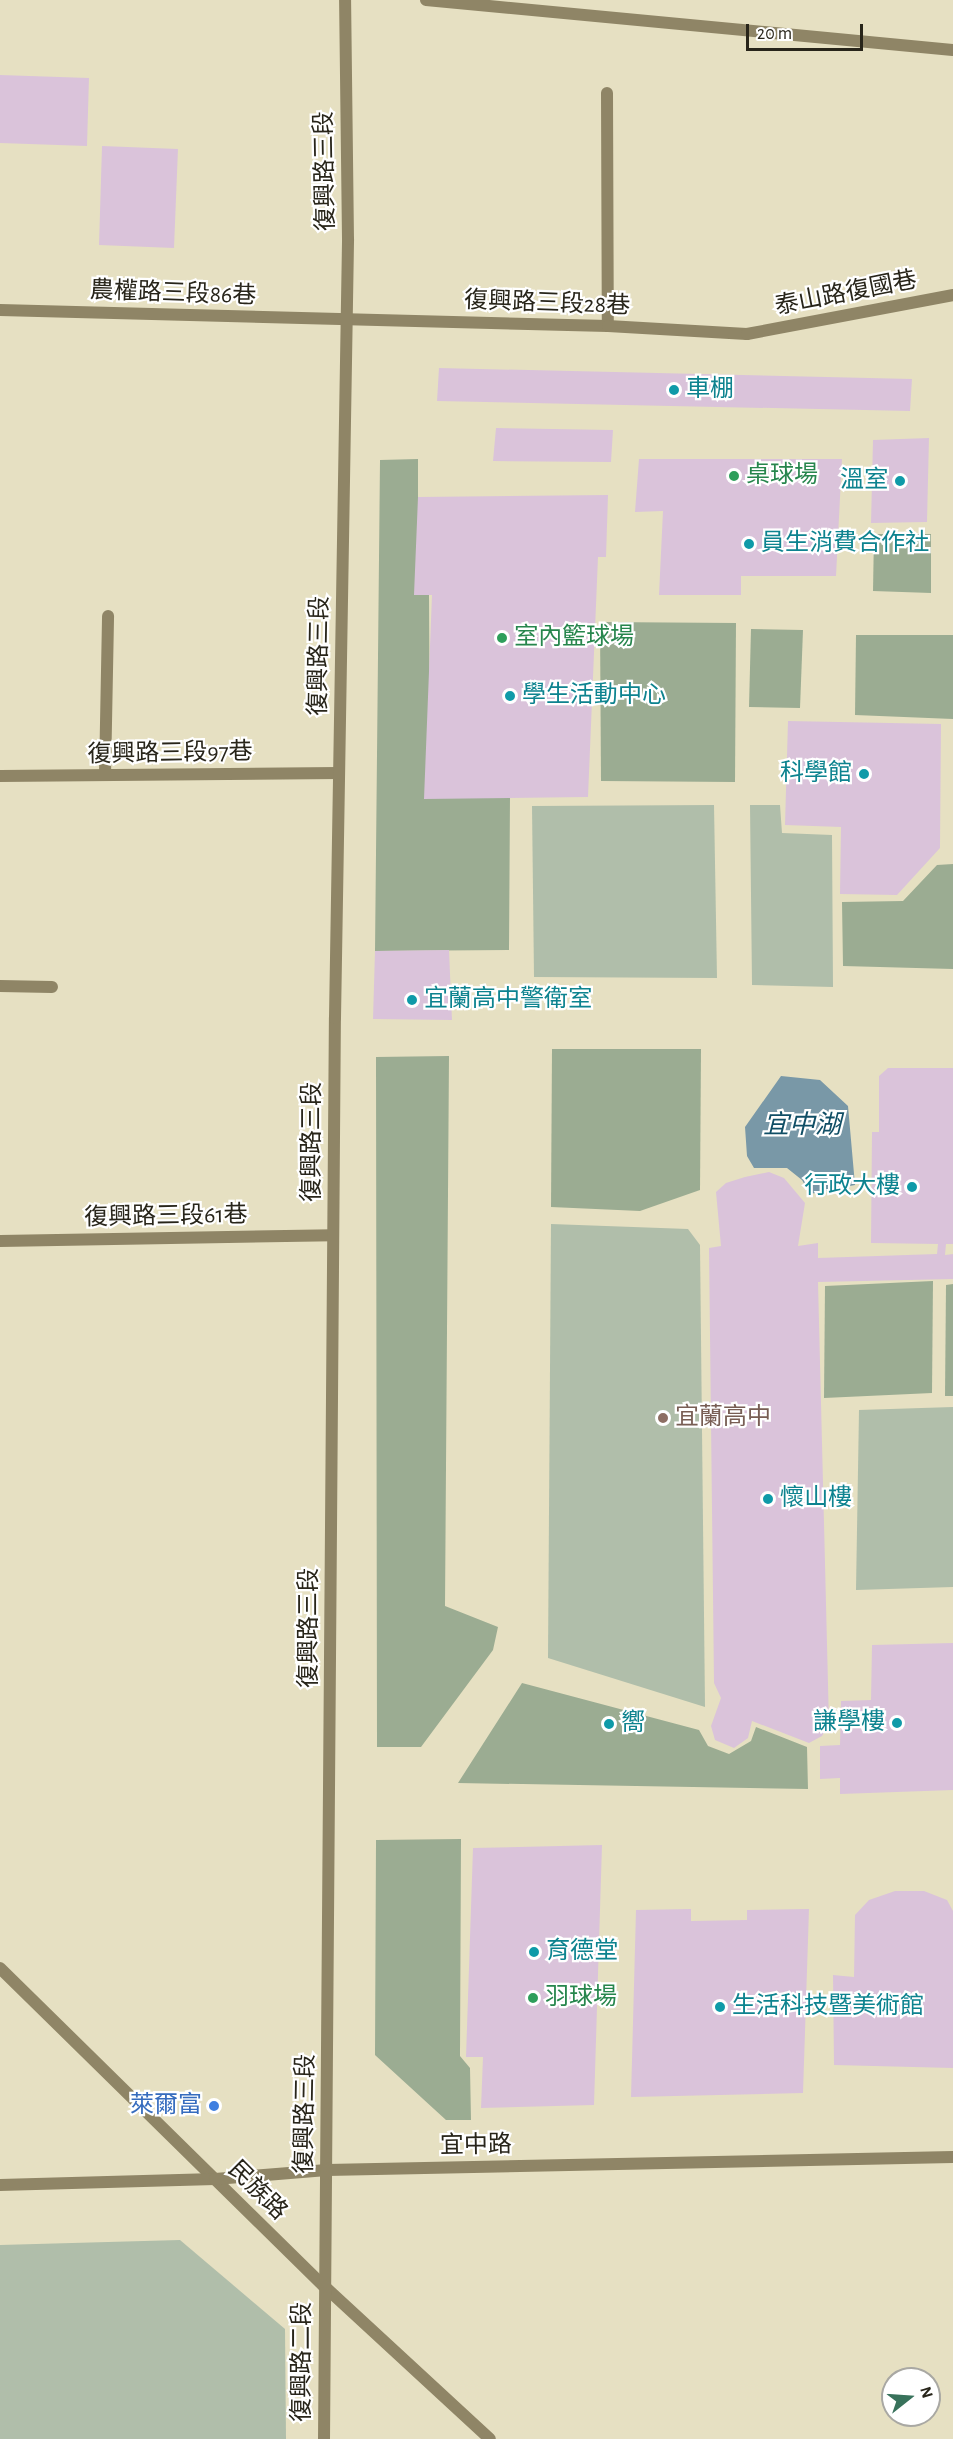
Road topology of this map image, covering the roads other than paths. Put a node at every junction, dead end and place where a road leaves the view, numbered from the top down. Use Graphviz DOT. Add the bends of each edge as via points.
graph roads {
  1 [pos="345,0"];
  2 [pos="426,0"];
  3 [pos="953,50"];
  4 [pos="607,93"];
  5 [pos="953,295"];
  6 [pos="0,310"];
  7 [pos="345,321"];
  8 [pos="608,326"];
  9 [pos="747,334"];
  10 [pos="108,616"];
  11 [pos="339,773"];
  12 [pos="105,775"];
  13 [pos="0,776"];
  14 [pos="0,986"];
  15 [pos="52,987"];
  16 [pos="333,1235"];
  17 [pos="0,1241"];
  18 [pos="0,1968"];
  19 [pos="953,2157"];
  20 [pos="327,2170"];
  21 [pos="215,2179"];
  22 [pos="0,2185"];
  23 [pos="323,2285"];
  24 [pos="324,2439"];
  25 [pos="490,2439"];
  1 -- 7 [label="street, 復興路三段"];
  2 -- 3 [label="street"];
  4 -- 8 [label="street"];
  5 -- 9 [label="street, 泰山路復國巷"];
  6 -- 7 [label="street, 農權路三段86巷"];
  7 -- 8 [label="street, 復興路三段28巷"];
  7 -- 11 [label="street, 復興路三段"];
  8 -- 9 [label="street, 復興路三段28巷"];
  10 -- 12 [label="street"];
  11 -- 12 [label="street, 復興路三段97巷"];
  11 -- 16 [label="street, 復興路三段"];
  12 -- 13 [label="street, 復興路三段97巷"];
  14 -- 15 [label="street"];
  16 -- 17 [label="street, 復興路三段61巷"];
  16 -- 20 [label="street, 復興路三段"];
  18 -- 21 [label="street, 民族路"];
  19 -- 20 [label="street, 宜中路"];
  20 -- 21 [label="street, 宜中路"];
  20 -- 23 [label="street, 復興路三段"];
  21 -- 22 [label="street, 宜中路"];
  21 -- 23 [label="street, 民族路"];
  23 -- 24 [label="street, 復興路二段"];
  23 -- 25 [label="street, 民族路"];
}
